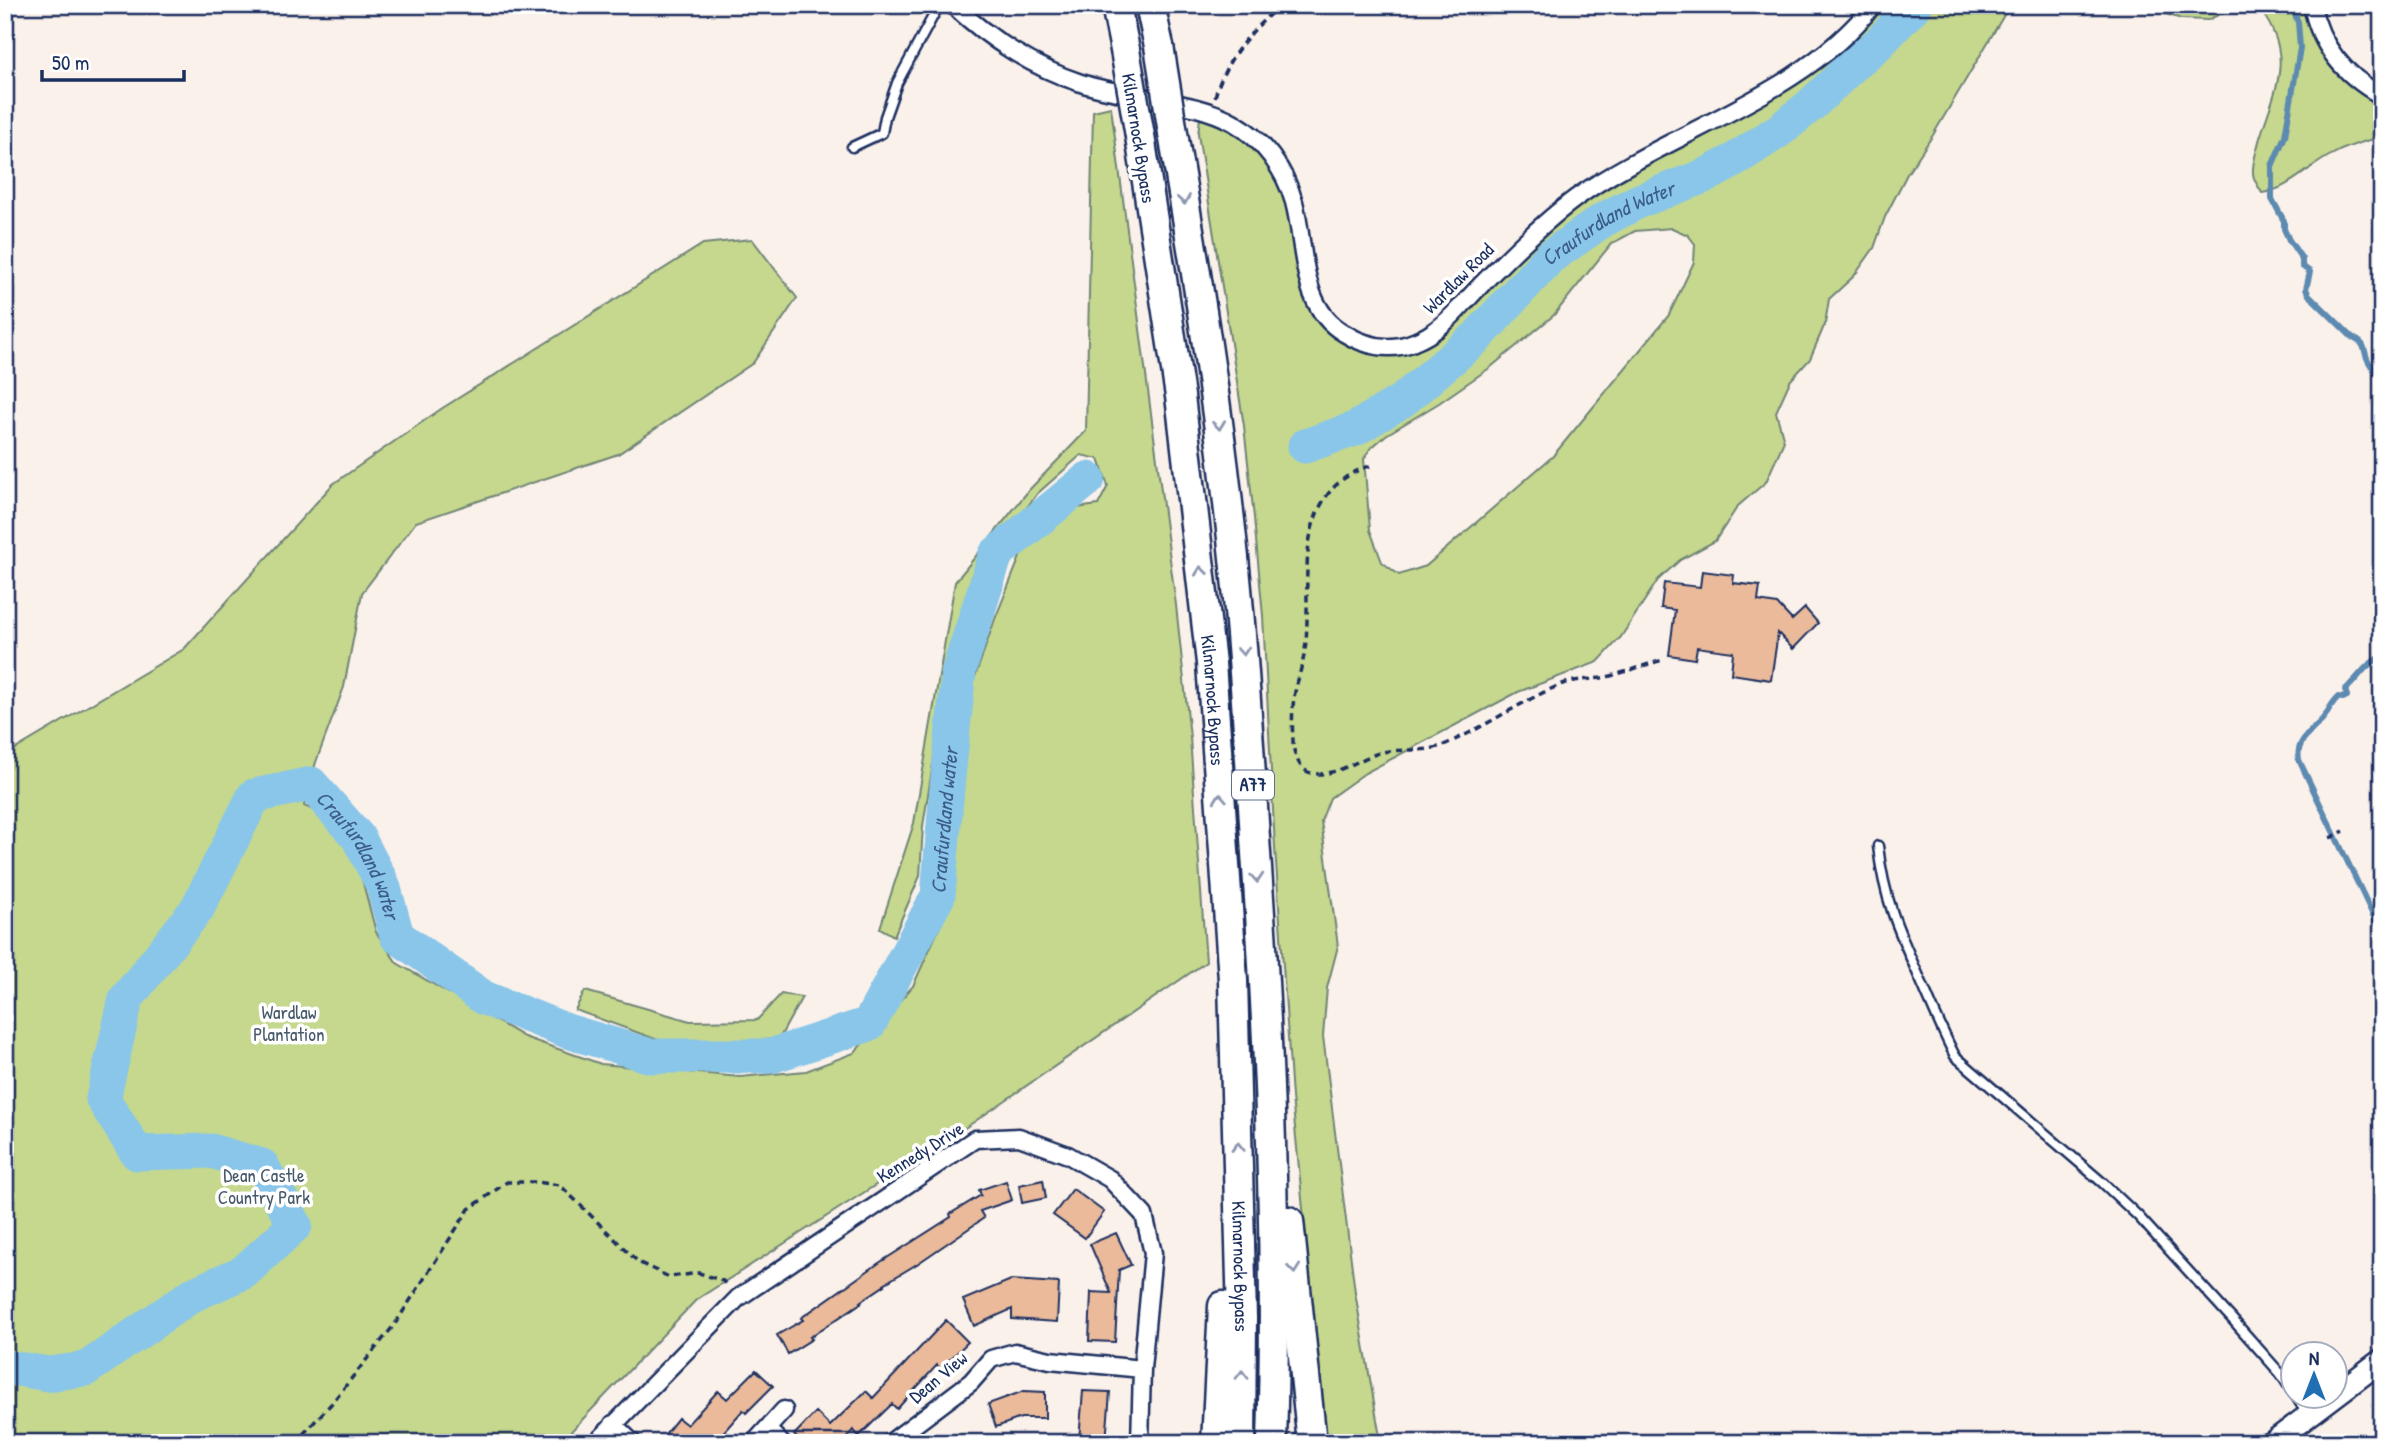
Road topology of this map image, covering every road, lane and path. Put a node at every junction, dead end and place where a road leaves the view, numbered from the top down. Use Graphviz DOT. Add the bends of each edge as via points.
graph roads {
  1 [pos="939,5"];
  2 [pos="953,5"];
  3 [pos="1116,5"];
  4 [pos="1150,5"];
  5 [pos="1280,5"];
  6 [pos="1873,5"];
  7 [pos="2312,5"];
  8 [pos="2382,96"];
  9 [pos="1211,113"];
  10 [pos="852,147"];
  11 [pos="1370,466"];
  12 [pos="1663,660"];
  13 [pos="2344,831"];
  14 [pos="2330,838"];
  15 [pos="1878,846"];
  16 [pos="1271,1155"];
  17 [pos="1239,1221"];
  18 [pos="738,1298"];
  19 [pos="2382,1360"];
  20 [pos="1142,1369"];
  21 [pos="2278,1371"];
  22 [pos="785,1410"];
  23 [pos="2304,1410"];
  24 [pos="2308,1417"];
  25 [pos="613,1424"];
  26 [pos="767,1429"];
  27 [pos="295,1443"];
  28 [pos="596,1443"];
  29 [pos="633,1443"];
  30 [pos="754,1443"];
  31 [pos="781,1443"];
  32 [pos="890,1443"];
  33 [pos="1140,1443"];
  34 [pos="1216,1443"];
  35 [pos="1241,1443"];
  36 [pos="1272,1443"];
  37 [pos="1312,1443"];
  38 [pos="2272,1443"];
  1 -- 10 [label="lane" via="897,83 882,133"];
  2 -- 9 [label="street, Wardlaw Road" via="1013,50 1057,74 1082,84"];
  17 -- 3 [label="highway, Kilmarnock Bypass / A77, one-way, bridge" via="1233,981 1211,663 1180,396"];
  4 -- 16 [label="highway, Kilmarnock Bypass / A77, one-way, bridge" via="1212,372 1241,632"];
  5 -- 9 [label="path" via="1246,37 1228,65"];
  6 -- 9 [label="street, Wardlaw Road" via="1856,28 1812,64 1576,198 1443,326 1397,347 1361,341 1331,324 1322,313 1310,288 1294,203 1281,170 1244,130"];
  7 -- 8 [label="street" via="2316,24 2333,55 2350,75"];
  11 -- 12 [label="path" via="1344,477 1331,489 1310,536 1306,640 1294,696 1293,740 1295,756 1310,773 1341,769 1386,751 1442,746 1562,684"];
  13 -- 14 [label="path"];
  15 -- 21 [label="lane" via="1895,925 1955,1056 2138,1216"];
  16 -- 36 [label="highway, Kilmarnock Bypass / A77"];
  16 -- 37 [label="highway, A77, one-way" via="1290,1224"];
  17 -- 34 [label="highway, A77" via="1223,1307"];
  35 -- 17 [label="highway, Kilmarnock Bypass / A77, one-way"];
  18 -- 20 [label="street, Kennedy Drive" via="975,1139 1019,1138 1068,1155 1110,1179 1144,1215 1153,1253"];
  18 -- 25 [label="street, Kennedy Drive"];
  18 -- 27 [label="path" via="723,1281 699,1273 669,1277 638,1262 560,1185 507,1182 469,1209 395,1324"];
  19 -- 24 [label="street"];
  20 -- 32 [label="street, Dean View" via="1015,1352 991,1359 971,1382"];
  20 -- 33 [label="street, Kennedy Drive"];
  22 -- 26 [label="street"];
  23 -- 24 [label="lane"];
  24 -- 38 [label="street"];
  25 -- 28 [label="street, Kennedy Drive"];
  25 -- 29 [label="street"];
  26 -- 30 [label="street"];
  26 -- 31 [label="street"];
}
